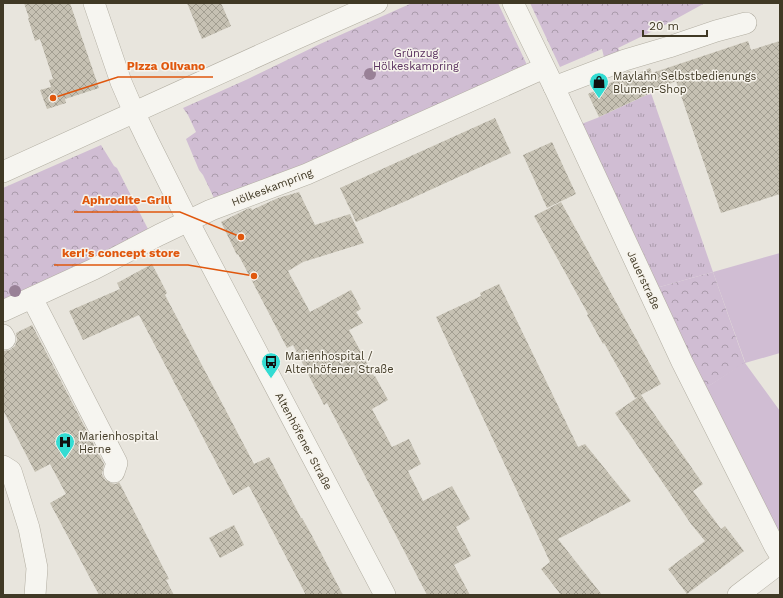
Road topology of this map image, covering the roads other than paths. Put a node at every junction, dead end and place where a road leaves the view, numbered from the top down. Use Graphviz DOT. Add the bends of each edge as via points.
graph roads {
  1 [pos="94,3"];
  2 [pos="377,3"];
  3 [pos="513,3"];
  4 [pos="746,24"];
  5 [pos="544,68"];
  6 [pos="554,87"];
  7 [pos="134,112"];
  8 [pos="3,172"];
  9 [pos="188,221"];
  10 [pos="32,298"];
  11 [pos="3,311"];
  12 [pos="3,466"];
  13 [pos="114,472"];
  14 [pos="780,555"];
  15 [pos="780,564"];
  16 [pos="35,595"];
  17 [pos="385,595"];
  18 [pos="738,595"];
  1 -- 7 [label="street, Altenhöfener Straße"];
  2 -- 7 [label="street"];
  3 -- 5 [label="street, Jauerstraße"];
  4 -- 6 [label="street" via="624,60"];
  5 -- 6 [label="street, Jauerstraße"];
  5 -- 9 [label="street, Hölkeskampring" via="307,174"];
  6 -- 14 [label="street, Jauerstraße" via="682,362"];
  7 -- 8 [label="street"];
  7 -- 9 [label="street, Altenhöfener Straße"];
  9 -- 10 [label="street, Hölkeskampring"];
  9 -- 17 [label="street, Altenhöfener Straße"];
  10 -- 11 [label="street, Hölkeskampring"];
  10 -- 13 [label="street" via="117,463"];
  12 -- 16 [label="street" via="11,471 29,528 37,568"];
  15 -- 18 [label="street"];
}
